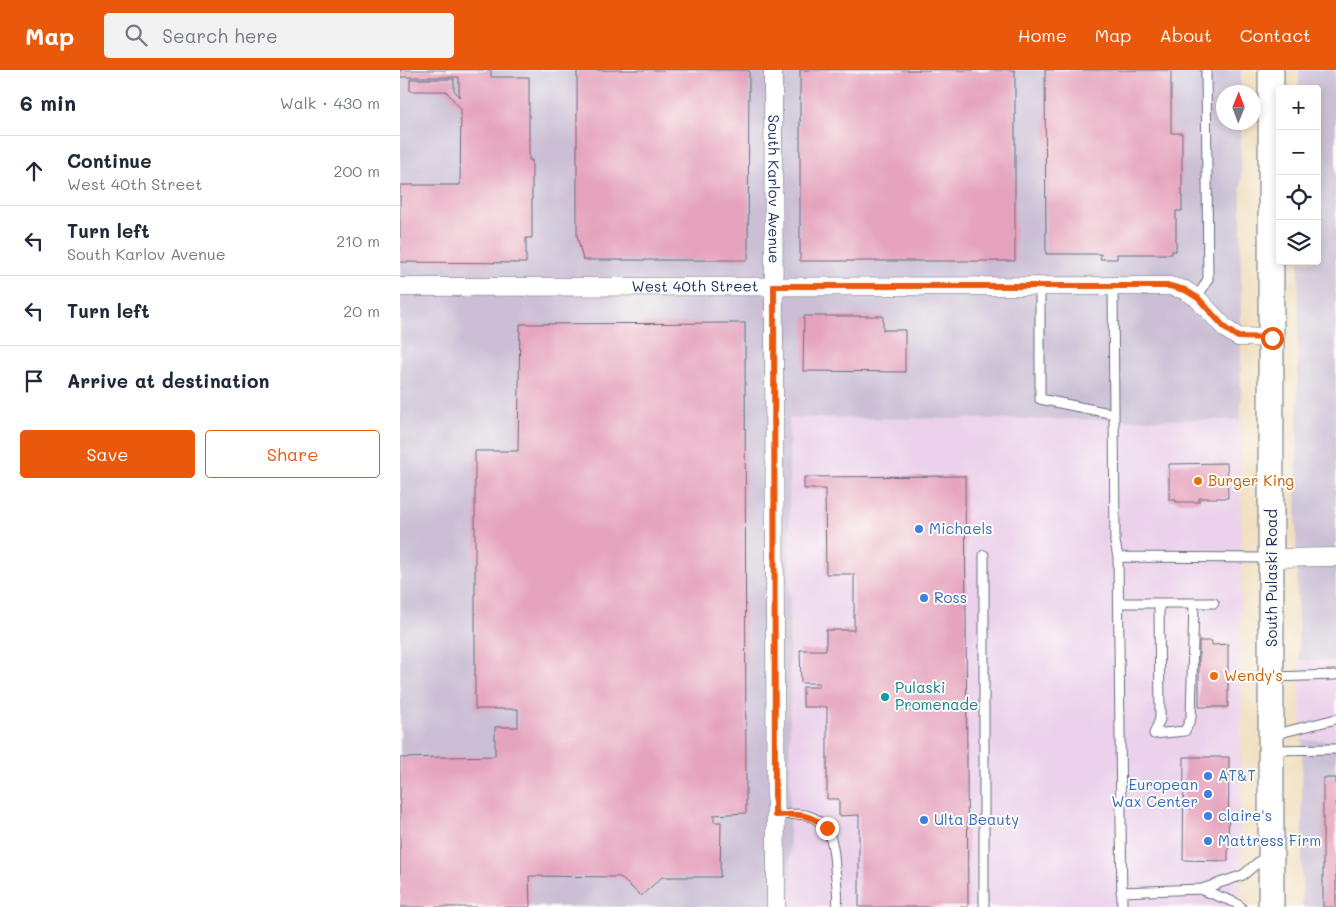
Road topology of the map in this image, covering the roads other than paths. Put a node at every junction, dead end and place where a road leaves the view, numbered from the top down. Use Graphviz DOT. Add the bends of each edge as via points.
graph roads {
  1 [pos="773,70"];
  2 [pos="1206,70"];
  3 [pos="1271,70"];
  4 [pos="774,286"];
  5 [pos="1040,286"];
  6 [pos="1113,286"];
  7 [pos="400,287"];
  8 [pos="1198,298"];
  9 [pos="1272,338"];
  10 [pos="1114,414"];
  11 [pos="984,555"];
  12 [pos="1118,557"];
  13 [pos="1336,557"];
  14 [pos="1272,558"];
  15 [pos="1119,603"];
  16 [pos="1159,603"];
  17 [pos="1194,604"];
  18 [pos="1214,604"];
  19 [pos="1336,674"];
  20 [pos="1272,677"];
  21 [pos="1336,685"];
  22 [pos="1336,719"];
  23 [pos="1272,742"];
  24 [pos="1336,749"];
  25 [pos="775,815"];
  26 [pos="1271,850"];
  27 [pos="1202,890"];
  28 [pos="1121,892"];
  29 [pos="776,907"];
  30 [pos="837,907"];
  31 [pos="984,907"];
  32 [pos="1122,907"];
  33 [pos="1241,907"];
  34 [pos="1271,907"];
  1 -- 4 [label="street, South Karlov Avenue"];
  2 -- 8 [label="lane" via="1208,279"];
  3 -- 9 [label="main road, South Pulaski Road"];
  4 -- 5 [label="street, West 40th Street"];
  4 -- 7 [label="street, West 40th Street"];
  4 -- 25 [label="street, South Karlov Avenue"];
  5 -- 6 [label="street, West 40th Street"];
  5 -- 10 [label="lane" via="1040,399"];
  6 -- 8 [label="street, West 40th Street" via="1170,286"];
  6 -- 10 [label="lane"];
  8 -- 9 [label="street, West 40th Street" via="1226,329 1238,337"];
  9 -- 14 [label="main road, South Pulaski Road"];
  10 -- 12 [label="lane" via="1115,542"];
  11 -- 31 [label="lane"];
  12 -- 14 [label="lane"];
  12 -- 15 [label="lane"];
  13 -- 14 [label="street"];
  14 -- 20 [label="main road, South Pulaski Road"];
  15 -- 16 [label="lane"];
  15 -- 28 [label="lane"];
  16 -- 17 [label="lane"];
  16 -- 17 [label="lane" via="1160,719 1154,734 1185,731 1188,726"];
  17 -- 18 [label="lane"];
  19 -- 20 [label="lane"];
  19 -- 21 [label="lane"];
  20 -- 23 [label="main road, South Pulaski Road"];
  22 -- 23 [label="lane"];
  23 -- 24 [label="lane"];
  23 -- 26 [label="main road, South Pulaski Road"];
  25 -- 29 [label="street, South Karlov Avenue"];
  25 -- 30 [label="lane" via="805,815 827,828 834,853"];
  26 -- 27 [label="lane" via="1243,875"];
  26 -- 34 [label="main road, South Pulaski Road"];
  27 -- 28 [label="lane"];
  27 -- 33 [label="lane"];
  28 -- 32 [label="lane"];
}
